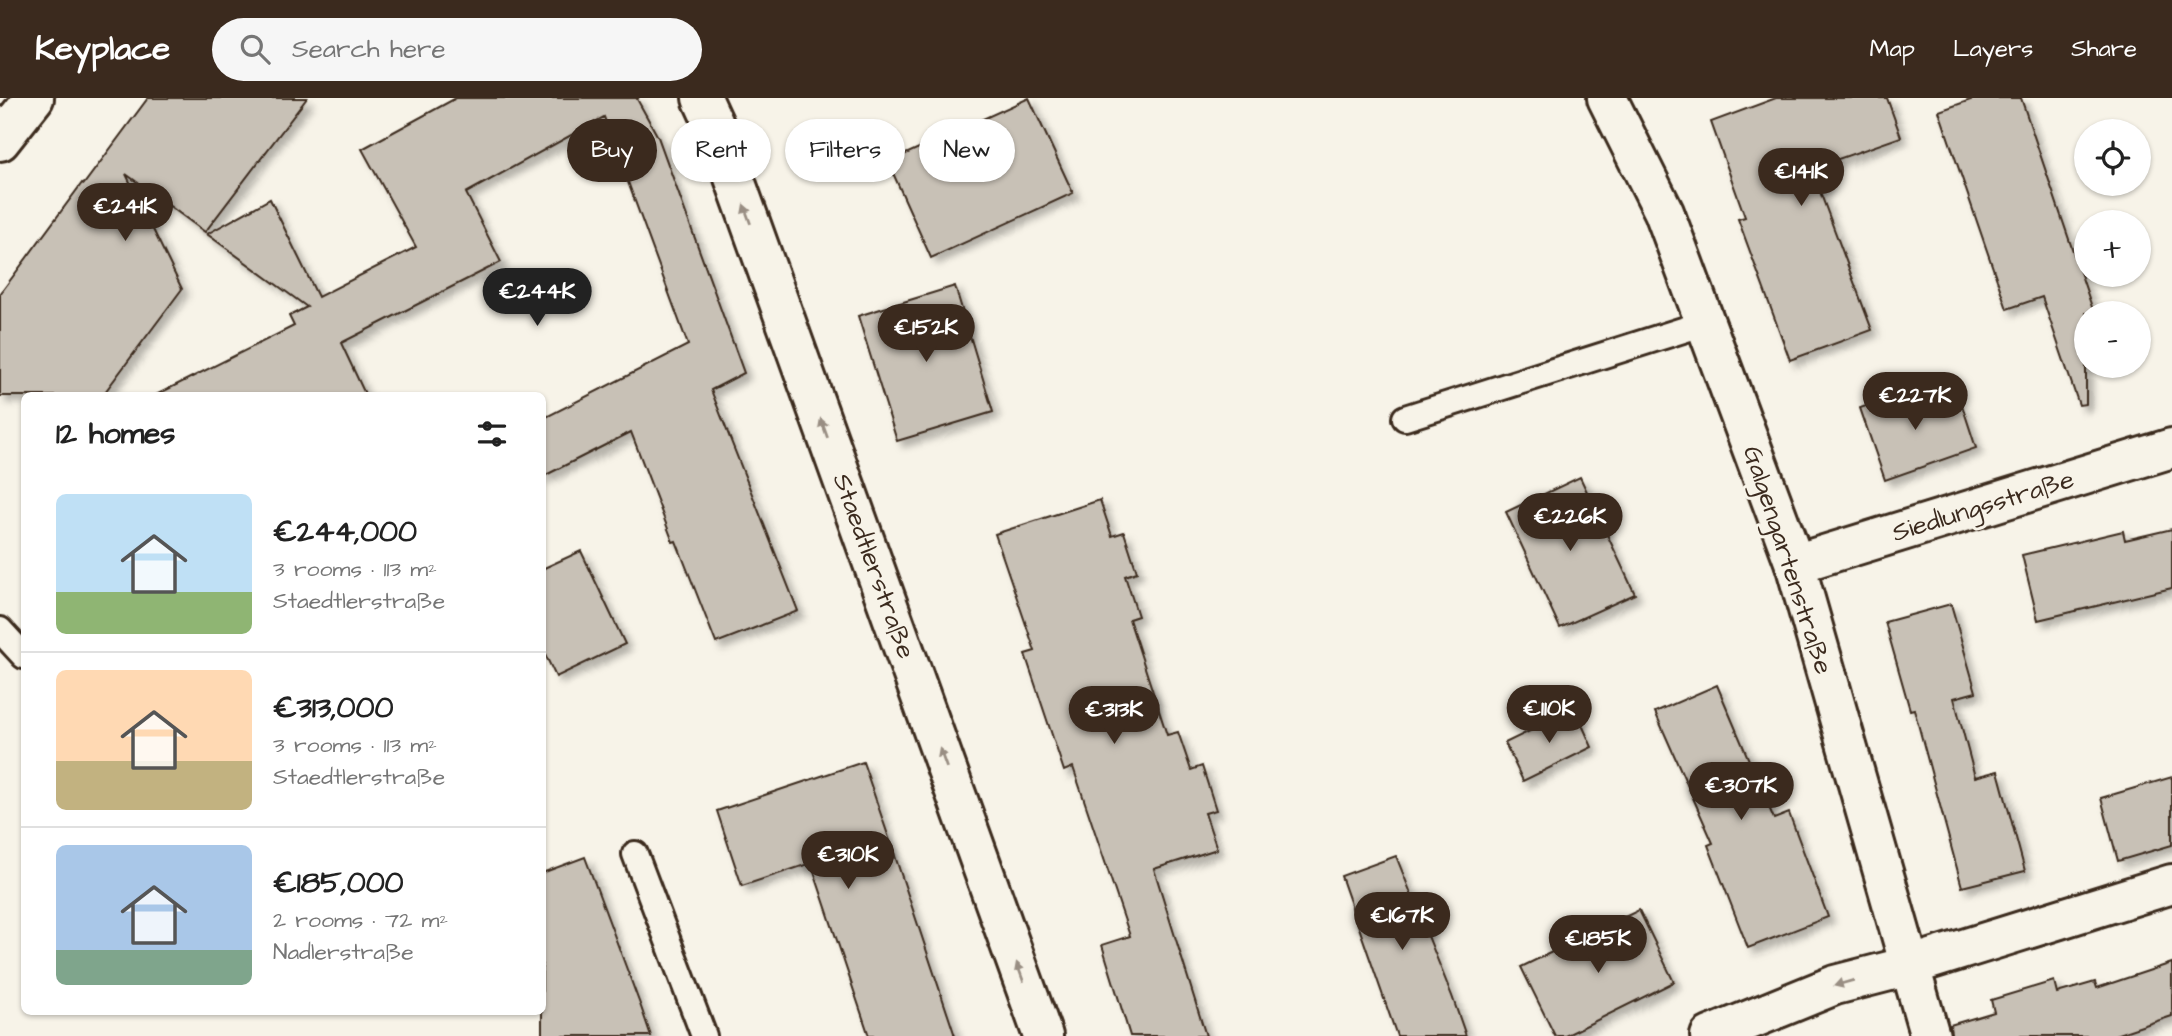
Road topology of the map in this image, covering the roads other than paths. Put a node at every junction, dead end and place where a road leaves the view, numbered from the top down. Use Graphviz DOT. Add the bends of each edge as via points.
graph roads {
  1 [pos="34,98"];
  2 [pos="702,98"];
  3 [pos="1607,98"];
  4 [pos="0,141"];
  5 [pos="1705,323"];
  6 [pos="1405,418"];
  7 [pos="2172,448"];
  8 [pos="1795,564"];
  9 [pos="0,630"];
  10 [pos="21,653"];
  11 [pos="635,854"];
  12 [pos="2172,884"];
  13 [pos="1909,966"];
  14 [pos="704,1036"];
  15 [pos="1043,1036"];
  16 [pos="1710,1036"];
  17 [pos="1930,1036"];
  1 -- 4 [label="street"];
  15 -- 2 [label="street, Staedtlerstraße, one-way"];
  3 -- 5 [label="street, Galgengartenstraße" via="1664,212"];
  5 -- 6 [label="lane"];
  5 -- 8 [label="street, Galgengartenstraße"];
  7 -- 8 [label="street, Siedlungsstraße"];
  8 -- 13 [label="street, Galgengartenstraße"];
  9 -- 10 [label="lane"];
  11 -- 14 [label="lane"];
  12 -- 13 [label="street"];
  13 -- 16 [label="street, one-way" via="1835,985"];
  13 -- 17 [label="street, Galgengartenstraße"];
}
